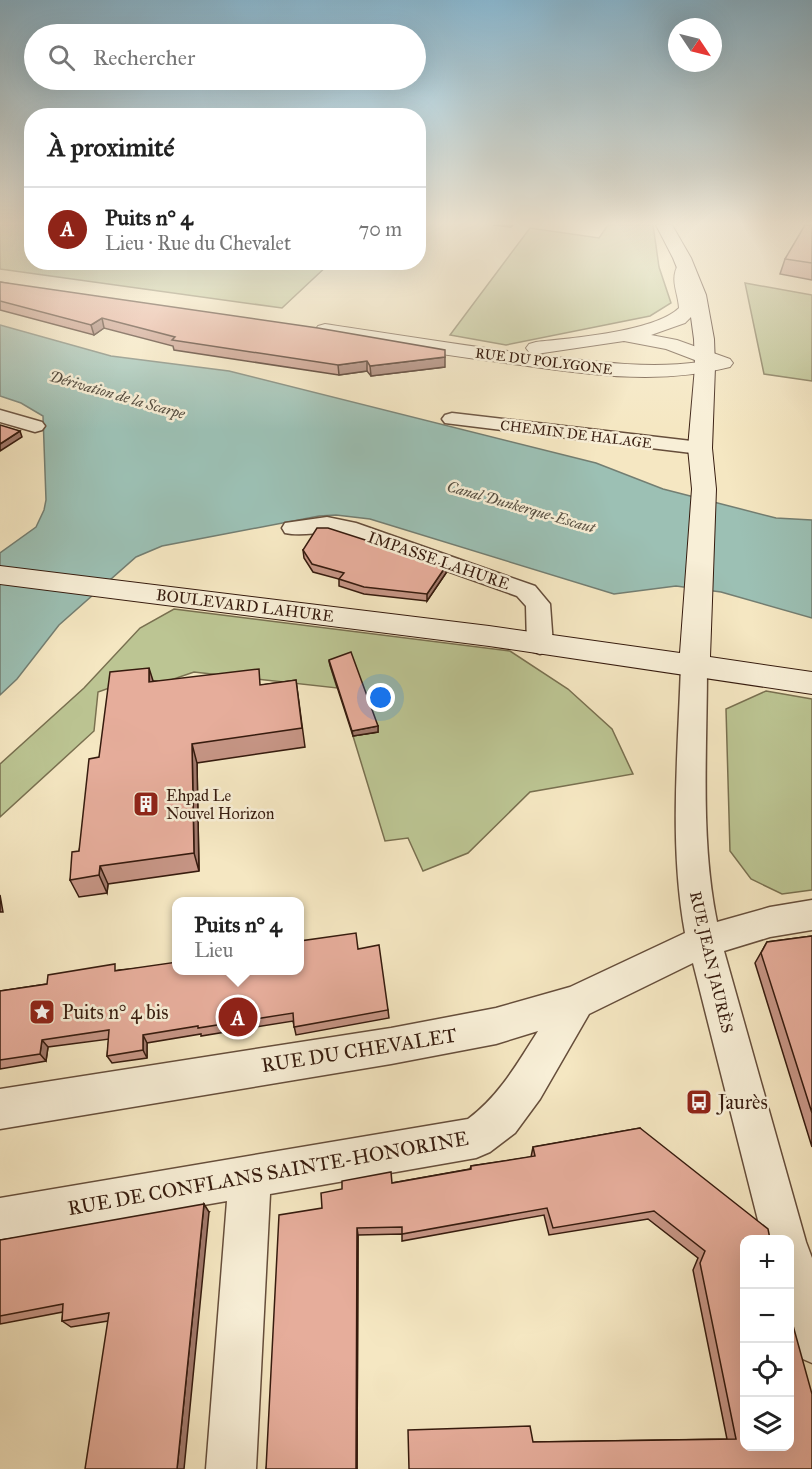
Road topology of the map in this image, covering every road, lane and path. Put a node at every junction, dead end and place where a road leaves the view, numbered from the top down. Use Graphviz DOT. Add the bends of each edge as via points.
graph roads {
  1 [pos="685,294"];
  2 [pos="695,294"];
  3 [pos="710,294"];
  4 [pos="305,327"];
  5 [pos="614,337"];
  6 [pos="457,350"];
  7 [pos="711,362"];
  8 [pos="632,371"];
  9 [pos="703,405"];
  10 [pos="0,416"];
  11 [pos="452,419"];
  12 [pos="35,426"];
  13 [pos="700,448"];
  14 [pos="704,483"];
  15 [pos="294,528"];
  16 [pos="0,575"];
  17 [pos="540,640"];
  18 [pos="694,658"];
  19 [pos="812,669"];
  20 [pos="812,683"];
  21 [pos="812,915"];
  22 [pos="704,941"];
  23 [pos="576,1002"];
  24 [pos="0,1109"];
  25 [pos="250,1176"];
  26 [pos="0,1219"];
  27 [pos="784,1235"];
  28 [pos="794,1275"];
  29 [pos="812,1340"];
  30 [pos="231,1469"];
  1 -- 5 [label="main road, RUE DU POLYGONE" via="686,314 675,321"];
  2 -- 7 [label="main road"];
  3 -- 7 [label="main road" via="720,329"];
  4 -- 6 [label="main road, RUE DU POLYGONE"];
  5 -- 6 [label="main road, RUE DU POLYGONE" via="530,349"];
  5 -- 7 [label="main road, RUE DU POLYGONE" via="661,342"];
  6 -- 8 [label="main road, RUE DU POLYGONE"];
  7 -- 8 [label="main road, RUE DU POLYGONE" via="669,373"];
  7 -- 9 [label="main road"];
  7 -- 14 [label="main road" via="716,431"];
  8 -- 9 [label="main road, RUE DU POLYGONE" via="677,386"];
  9 -- 13 [label="main road"];
  10 -- 12 [label="street"];
  11 -- 13 [label="street, CHEMIN DE HALAGE"];
  13 -- 14 [label="main road"];
  14 -- 18 [label="main road, RUE JEAN JAURÈS"];
  15 -- 17 [label="street, IMPASSE LAHURE" via="327,524 348,528 526,591 538,604"];
  16 -- 17 [label="main road, BOULEVARD LAHURE"];
  17 -- 18 [label="main road, BOULEVARD LAHURE"];
  18 -- 19 [label="main road"];
  18 -- 20 [label="main road"];
  18 -- 22 [label="street, RUE JEAN JAURÈS" via="691,844 694,890"];
  21 -- 22 [label="street, RUE DU CHEVALET" via="770,922"];
  22 -- 23 [label="street, RUE DU CHEVALET"];
  22 -- 27 [label="street, RUE JEAN JAURÈS"];
  23 -- 24 [label="street, RUE DU CHEVALET" via="496,1026 437,1038"];
  23 -- 25 [label="street, RUE DE CONFLANS SAINTE-HONORINE" via="526,1085 501,1119 476,1138"];
  25 -- 26 [label="street, RUE DE CONFLANS SAINTE-HONORINE"];
  25 -- 30 [label="street"];
  28 -- 29 [label="street"];
}
